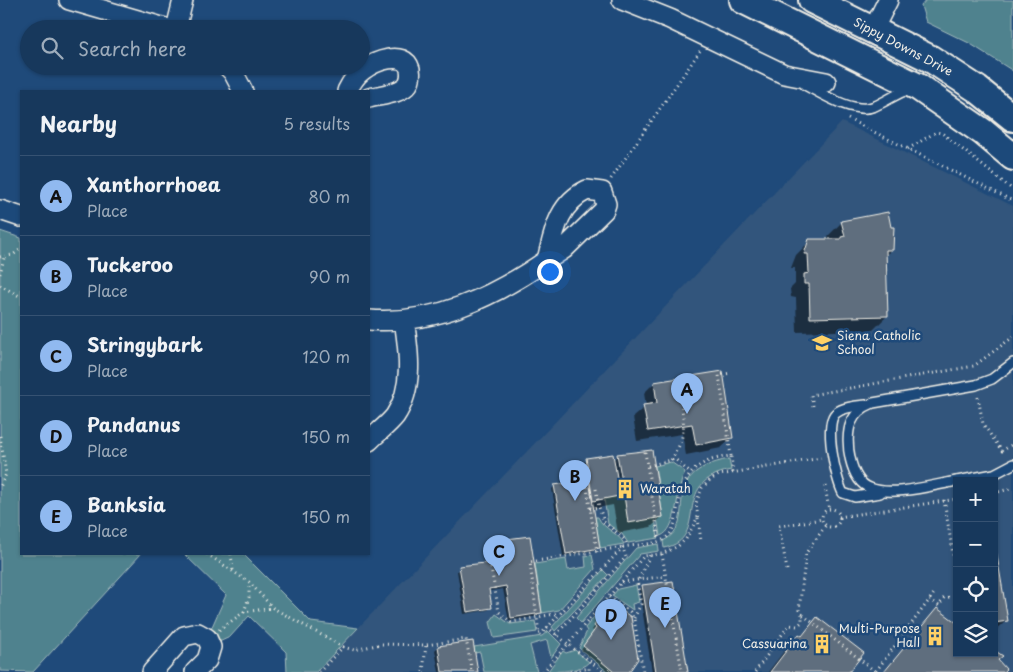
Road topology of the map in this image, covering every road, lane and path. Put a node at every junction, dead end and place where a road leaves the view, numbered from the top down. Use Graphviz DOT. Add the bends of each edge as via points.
graph roads {
  1 [pos="69,0"];
  2 [pos="183,0"];
  3 [pos="622,0"];
  4 [pos="743,0"];
  5 [pos="812,0"];
  6 [pos="888,0"];
  7 [pos="138,20"];
  8 [pos="178,20"];
  9 [pos="873,30"];
  10 [pos="709,39"];
  11 [pos="370,66"];
  12 [pos="234,75"];
  13 [pos="358,75"];
  14 [pos="788,76"];
  15 [pos="826,82"];
  16 [pos="918,87"];
  17 [pos="242,90"];
  18 [pos="347,90"];
  19 [pos="370,98"];
  20 [pos="1013,118"];
  21 [pos="908,149"];
  22 [pos="1013,157"];
  23 [pos="1013,190"];
  24 [pos="602,192"];
  25 [pos="0,210"];
  26 [pos="20,217"];
  27 [pos="20,250"];
  28 [pos="2,257"];
  29 [pos="547,260"];
  30 [pos="0,274"];
  31 [pos="0,285"];
  32 [pos="20,296"];
  33 [pos="370,320"];
  34 [pos="404,320"];
  35 [pos="1013,337"];
  36 [pos="1013,363"];
  37 [pos="731,374"];
  38 [pos="677,381"];
  39 [pos="977,394"];
  40 [pos="873,403"];
  41 [pos="813,406"];
  42 [pos="0,436"];
  43 [pos="370,440"];
  44 [pos="1013,444"];
  45 [pos="645,452"];
  46 [pos="731,456"];
  47 [pos="821,458"];
  48 [pos="671,460"];
  49 [pos="1013,464"];
  50 [pos="648,466"];
  51 [pos="690,473"];
  52 [pos="733,473"];
  53 [pos="978,477"];
  54 [pos="586,482"];
  55 [pos="953,482"];
  56 [pos="0,487"];
  57 [pos="1013,487"];
  58 [pos="596,489"];
  59 [pos="998,491"];
  60 [pos="886,492"];
  61 [pos="953,499"];
  62 [pos="944,500"];
  63 [pos="598,507"];
  64 [pos="590,509"];
  65 [pos="698,517"];
  66 [pos="839,517"];
  67 [pos="822,519"];
  68 [pos="826,526"];
  69 [pos="659,541"];
  70 [pos="701,541"];
  71 [pos="625,547"];
  72 [pos="597,552"];
  73 [pos="662,554"];
  74 [pos="209,555"];
  75 [pos="231,555"];
  76 [pos="650,555"];
  77 [pos="955,567"];
  78 [pos="491,568"];
  79 [pos="787,570"];
  80 [pos="233,571"];
  81 [pos="666,576"];
  82 [pos="638,580"];
  83 [pos="249,582"];
  84 [pos="621,582"];
  85 [pos="935,592"];
  86 [pos="609,597"];
  87 [pos="953,597"];
  88 [pos="930,599"];
  89 [pos="273,608"];
  90 [pos="244,612"];
  91 [pos="561,612"];
  92 [pos="802,614"];
  93 [pos="537,617"];
  94 [pos="634,619"];
  95 [pos="547,627"];
  96 [pos="556,635"];
  97 [pos="207,638"];
  98 [pos="568,644"];
  99 [pos="426,645"];
  100 [pos="343,647"];
  101 [pos="592,662"];
  102 [pos="589,670"];
  103 [pos="152,672"];
  104 [pos="195,672"];
  105 [pos="319,672"];
  106 [pos="424,672"];
  107 [pos="472,672"];
  108 [pos="543,672"];
  109 [pos="570,672"];
  110 [pos="604,672"];
  111 [pos="643,672"];
  112 [pos="682,672"];
  113 [pos="755,672"];
  114 [pos="876,672"];
  1 -- 7 [label="street"];
  2 -- 8 [label="street"];
  3 -- 10 [label="street"];
  4 -- 16 [label="main road"];
  5 -- 9 [label="main road, Sippy Downs Drive"];
  6 -- 9 [label="street"];
  9 -- 20 [label="main road, Sippy Downs Drive" via="952,72"];
  10 -- 14 [label="street"];
  10 -- 24 [label="path"];
  11 -- 19 [label="street" via="394,58 402,59 409,66 411,75 408,84 394,92"];
  12 -- 17 [label="street"];
  13 -- 18 [label="street"];
  14 -- 15 [label="street"];
  14 -- 16 [label="lane" via="836,101 865,108"];
  16 -- 22 [label="main road" via="976,126"];
  21 -- 23 [label="path" via="936,132 942,133"];
  24 -- 29 [label="street" via="606,204 596,219"];
  24 -- 29 [label="street" via="587,190 565,207 557,220"];
  25 -- 26 [label="street"];
  27 -- 28 [label="path"];
  28 -- 30 [label="path"];
  29 -- 34 [label="street" via="485,297 439,314"];
  31 -- 32 [label="path"];
  33 -- 34 [label="street"];
  34 -- 43 [label="street" via="409,376 403,400 394,417"];
  35 -- 41 [label="path" via="974,368 811,395"];
  36 -- 40 [label="lane" via="992,379 976,385"];
  37 -- 46 [label="path" via="719,375"];
  38 -- 48 [label="path" via="685,427 681,445"];
  39 -- 44 [label="path" via="984,426 1002,451"];
  40 -- 60 [label="lane" via="856,414 848,438 858,477 870,488"];
  40 -- 60 [label="lane" via="838,411 832,417 829,430 837,478 843,493 855,497"];
  42 -- 56 [label="path" via="6,474"];
  45 -- 50 [label="path"];
  46 -- 51 [label="path" via="701,464"];
  46 -- 52 [label="path"];
  47 -- 52 [label="path"];
  48 -- 50 [label="path"];
  48 -- 51 [label="path" via="675,459"];
  49 -- 53 [label="lane" via="994,474"];
  50 -- 69 [label="path"];
  51 -- 69 [label="path" via="680,492 676,520 669,536"];
  52 -- 65 [label="path" via="717,476 704,485 696,504"];
  54 -- 64 [label="path"];
  55 -- 60 [label="lane"];
  57 -- 59 [label="path"];
  58 -- 63 [label="path"];
  61 -- 62 [label="path"];
  62 -- 66 [label="path"];
  62 -- 77 [label="path"];
  63 -- 64 [label="path"];
  63 -- 71 [label="path" via="604,522 625,540"];
  64 -- 72 [label="path"];
  65 -- 70 [label="path"];
  65 -- 73 [label="path" via="682,543"];
  66 -- 67 [label="path" via="835,510 830,510"];
  66 -- 68 [label="path" via="836,526"];
  67 -- 68 [label="path"];
  67 -- 79 [label="path" via="779,526"];
  68 -- 92 [label="path" via="806,553 799,610"];
  69 -- 71 [label="path"];
  71 -- 72 [label="path"];
  71 -- 91 [label="path"];
  71 -- 96 [label="path" via="626,557"];
  72 -- 93 [label="path" via="530,562"];
  73 -- 76 [label="path"];
  73 -- 81 [label="path"];
  74 -- 80 [label="path"];
  75 -- 80 [label="path"];
  76 -- 82 [label="path"];
  76 -- 84 [label="path" via="644,556"];
  78 -- 93 [label="path" via="499,612 511,622"];
  80 -- 83 [label="path"];
  81 -- 82 [label="path"];
  81 -- 112 [label="path"];
  82 -- 84 [label="path"];
  82 -- 94 [label="path" via="640,604"];
  83 -- 89 [label="path"];
  83 -- 90 [label="path"];
  84 -- 86 [label="path"];
  85 -- 88 [label="path"];
  86 -- 94 [label="path" via="630,612"];
  86 -- 98 [label="path"];
  87 -- 88 [label="path" via="944,598 939,606"];
  88 -- 114 [label="path"];
  89 -- 90 [label="path"];
  89 -- 100 [label="path"];
  90 -- 97 [label="path"];
  91 -- 93 [label="path"];
  91 -- 95 [label="path"];
  92 -- 113 [label="path" via="802,622 797,626 789,625"];
  92 -- 114 [label="path"];
  93 -- 95 [label="path" via="539,634"];
  94 -- 111 [label="path"];
  95 -- 96 [label="path"];
  96 -- 98 [label="path"];
  97 -- 103 [label="street" via="198,633 184,636"];
  97 -- 104 [label="street" via="210,654"];
  98 -- 101 [label="path"];
  98 -- 108 [label="path"];
  99 -- 100 [label="path" via="391,643 351,650"];
  99 -- 106 [label="path"];
  99 -- 107 [label="path" via="466,638"];
  100 -- 105 [label="path"];
  101 -- 102 [label="path"];
  101 -- 110 [label="path"];
  102 -- 109 [label="path"];
}
